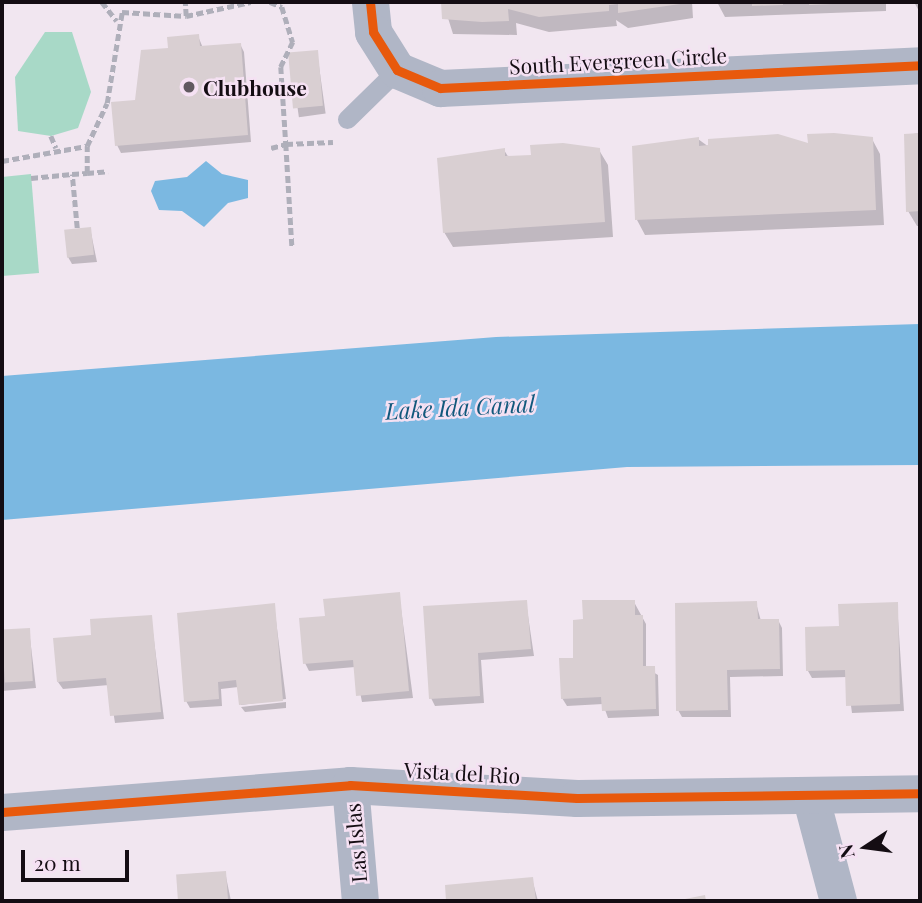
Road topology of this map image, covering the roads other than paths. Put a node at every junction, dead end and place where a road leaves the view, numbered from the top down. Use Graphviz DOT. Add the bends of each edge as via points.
graph roads {
  1 [pos="370,2"];
  2 [pos="920,65"];
  3 [pos="397,70"];
  4 [pos="347,118"];
  5 [pos="350,785"];
  6 [pos="920,793"];
  7 [pos="810,795"];
  8 [pos="2,812"];
  9 [pos="360,901"];
  10 [pos="838,901"];
  1 -- 3 [label="street" via="373,32"];
  2 -- 3 [label="street, South Evergreen Circle" via="440,88"];
  3 -- 4 [label="lane"];
  5 -- 7 [label="street, Vista del Rio" via="577,798"];
  5 -- 8 [label="street, Vista del Rio"];
  5 -- 9 [label="street, Las Islas"];
  6 -- 7 [label="street, Vista del Rio"];
  7 -- 10 [label="street"];
}
